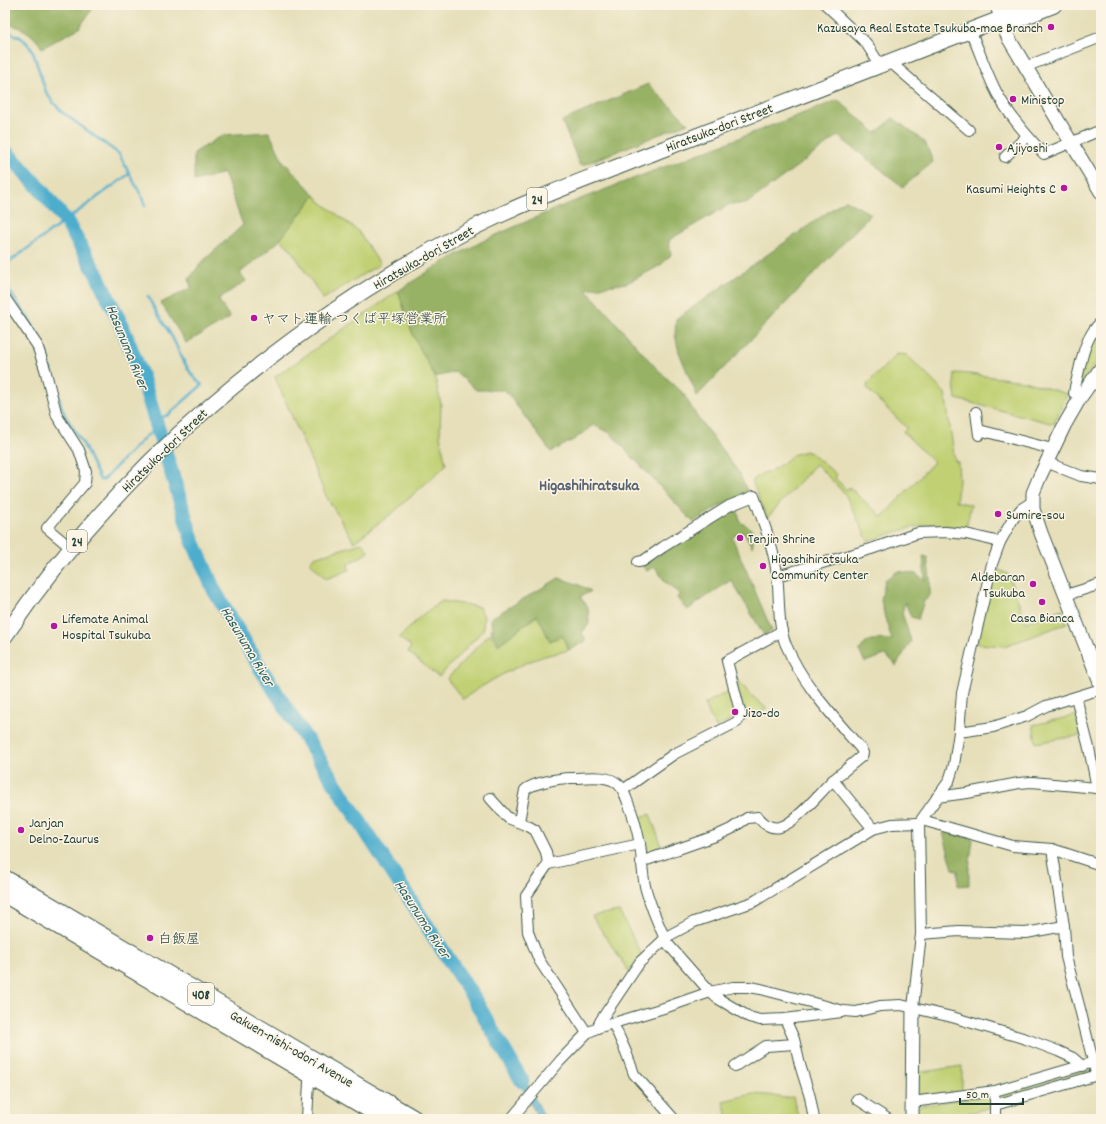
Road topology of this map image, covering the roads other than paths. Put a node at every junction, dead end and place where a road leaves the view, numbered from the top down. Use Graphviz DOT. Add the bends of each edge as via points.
graph roads {
  1 [pos="826,5"];
  2 [pos="1024,5"];
  3 [pos="1054,5"];
  4 [pos="997,12"];
  5 [pos="970,30"];
  6 [pos="1101,37"];
  7 [pos="884,63"];
  8 [pos="1025,67"];
  9 [pos="969,130"];
  10 [pos="1101,130"];
  11 [pos="1027,136"];
  12 [pos="1071,142"];
  13 [pos="1005,157"];
  14 [pos="1101,192"];
  15 [pos="5,298"];
  16 [pos="1101,322"];
  17 [pos="1101,368"];
  18 [pos="1096,385"];
  19 [pos="1080,398"];
  20 [pos="976,412"];
  21 [pos="1052,449"];
  22 [pos="1046,462"];
  23 [pos="1101,479"];
  24 [pos="1032,502"];
  25 [pos="1000,542"];
  26 [pos="71,548"];
  27 [pos="638,562"];
  28 [pos="777,576"];
  29 [pos="1101,584"];
  30 [pos="1066,595"];
  31 [pos="782,631"];
  32 [pos="5,636"];
  33 [pos="1101,684"];
  34 [pos="1101,689"];
  35 [pos="1076,697"];
  36 [pos="959,732"];
  37 [pos="833,780"];
  38 [pos="1099,789"];
  39 [pos="623,790"];
  40 [pos="937,797"];
  41 [pos="490,798"];
  42 [pos="519,821"];
  43 [pos="921,821"];
  44 [pos="873,829"];
  45 [pos="640,844"];
  46 [pos="1052,849"];
  47 [pos="641,862"];
  48 [pos="548,864"];
  49 [pos="1101,865"];
  50 [pos="5,879"];
  51 [pos="5,894"];
  52 [pos="1064,926"];
  53 [pos="921,934"];
  54 [pos="666,939"];
  55 [pos="710,992"];
  56 [pos="912,1008"];
  57 [pos="844,1011"];
  58 [pos="785,1018"];
  59 [pos="613,1023"];
  60 [pos="597,1028"];
  61 [pos="587,1033"];
  62 [pos="795,1044"];
  63 [pos="1097,1062"];
  64 [pos="735,1066"];
  65 [pos="1082,1066"];
  66 [pos="1099,1075"];
  67 [pos="312,1076"];
  68 [pos="995,1090"];
  69 [pos="857,1099"];
  70 [pos="912,1102"];
  71 [pos="995,1106"];
  72 [pos="307,1119"];
  73 [pos="386,1119"];
  74 [pos="414,1119"];
  75 [pos="511,1119"];
  76 [pos="674,1119"];
  77 [pos="814,1119"];
  78 [pos="888,1119"];
  79 [pos="912,1119"];
  80 [pos="995,1119"];
  1 -- 7 [label="street"];
  2 -- 4 [label="main road, 24" via="1010,11"];
  3 -- 4 [label="main road, 24" via="1014,21"];
  4 -- 5 [label="main road, 24"];
  4 -- 8 [label="street"];
  5 -- 7 [label="main road, Hiratsuka-dori Street / 24"];
  5 -- 11 [label="street" via="998,95"];
  6 -- 8 [label="street"];
  7 -- 9 [label="street"];
  7 -- 26 [label="main road, Hiratsuka-dori Street / 24" via="515,208 466,232 391,275 304,331 218,398 159,454"];
  8 -- 12 [label="street"];
  10 -- 12 [label="street"];
  11 -- 12 [label="street" via="1044,154"];
  11 -- 13 [label="street"];
  12 -- 14 [label="street"];
  15 -- 26 [label="street" via="37,345 57,416 79,450 86,471 85,483 47,528"];
  16 -- 19 [label="street" via="1087,341 1074,393"];
  17 -- 18 [label="street"];
  18 -- 19 [label="street"];
  19 -- 21 [label="street"];
  20 -- 21 [label="street" via="979,434"];
  21 -- 22 [label="street"];
  22 -- 23 [label="street" via="1081,476"];
  22 -- 24 [label="street" via="1033,493"];
  24 -- 25 [label="street" via="1020,510"];
  24 -- 30 [label="street" via="1039,527"];
  25 -- 28 [label="street" via="966,534 918,533"];
  25 -- 36 [label="street" via="992,564 962,693"];
  26 -- 32 [label="main road, Hiratsuka-dori Street / 24"];
  27 -- 28 [label="street" via="729,506 754,496 773,551"];
  28 -- 31 [label="street"];
  29 -- 30 [label="street"];
  30 -- 33 [label="street"];
  31 -- 37 [label="street" via="785,644 806,683 862,750 862,756"];
  31 -- 39 [label="street" via="727,662 741,715 737,722 674,754"];
  34 -- 35 [label="street"];
  35 -- 36 [label="street" via="993,727"];
  35 -- 38 [label="street"];
  36 -- 40 [label="street" via="949,781"];
  37 -- 44 [label="street"];
  37 -- 47 [label="street" via="786,825 779,828 766,825 758,817 747,818 718,835"];
  38 -- 40 [label="street" via="1042,782 1019,783"];
  39 -- 42 [label="street" via="618,783 604,778 568,778 543,782 525,790"];
  39 -- 45 [label="street" via="632,811"];
  40 -- 43 [label="street"];
  41 -- 42 [label="street" via="508,818"];
  42 -- 48 [label="street" via="535,830 546,852"];
  43 -- 44 [label="street"];
  43 -- 46 [label="street" via="1013,846"];
  43 -- 53 [label="street"];
  44 -- 54 [label="street" via="753,902 694,922"];
  45 -- 47 [label="street"];
  45 -- 48 [label="street"];
  46 -- 49 [label="street"];
  46 -- 52 [label="street"];
  47 -- 54 [label="street" via="645,887"];
  48 -- 61 [label="street" via="526,896 528,932 539,960"];
  50 -- 74 [label="highway, Gakuen-nishi-odori Avenue / 408"];
  51 -- 67 [label="highway, Gakuen-nishi-odori Avenue / 408"];
  52 -- 53 [label="street" via="1026,933 959,931"];
  52 -- 63 [label="street" via="1066,957"];
  53 -- 56 [label="street"];
  54 -- 55 [label="street"];
  54 -- 60 [label="street" via="640,962"];
  55 -- 57 [label="street" via="733,987 749,987 774,991"];
  55 -- 58 [label="street" via="748,1017 760,1020"];
  55 -- 59 [label="street"];
  56 -- 57 [label="street" via="888,1005 856,1012"];
  56 -- 65 [label="street" via="1026,1039 1073,1058"];
  56 -- 70 [label="street"];
  57 -- 58 [label="street"];
  58 -- 62 [label="street"];
  59 -- 60 [label="street"];
  59 -- 76 [label="street" via="634,1074"];
  60 -- 61 [label="street"];
  61 -- 75 [label="street"];
  62 -- 64 [label="street" via="766,1046"];
  62 -- 77 [label="street"];
  63 -- 65 [label="street"];
  63 -- 66 [label="street"];
  65 -- 68 [label="street"];
  66 -- 71 [label="street"];
  67 -- 72 [label="street"];
  67 -- 73 [label="highway, Gakuen-nishi-odori Avenue / 408"];
  68 -- 70 [label="street"];
  68 -- 71 [label="street"];
  69 -- 78 [label="street"];
  70 -- 79 [label="street"];
  71 -- 80 [label="street"];
}
